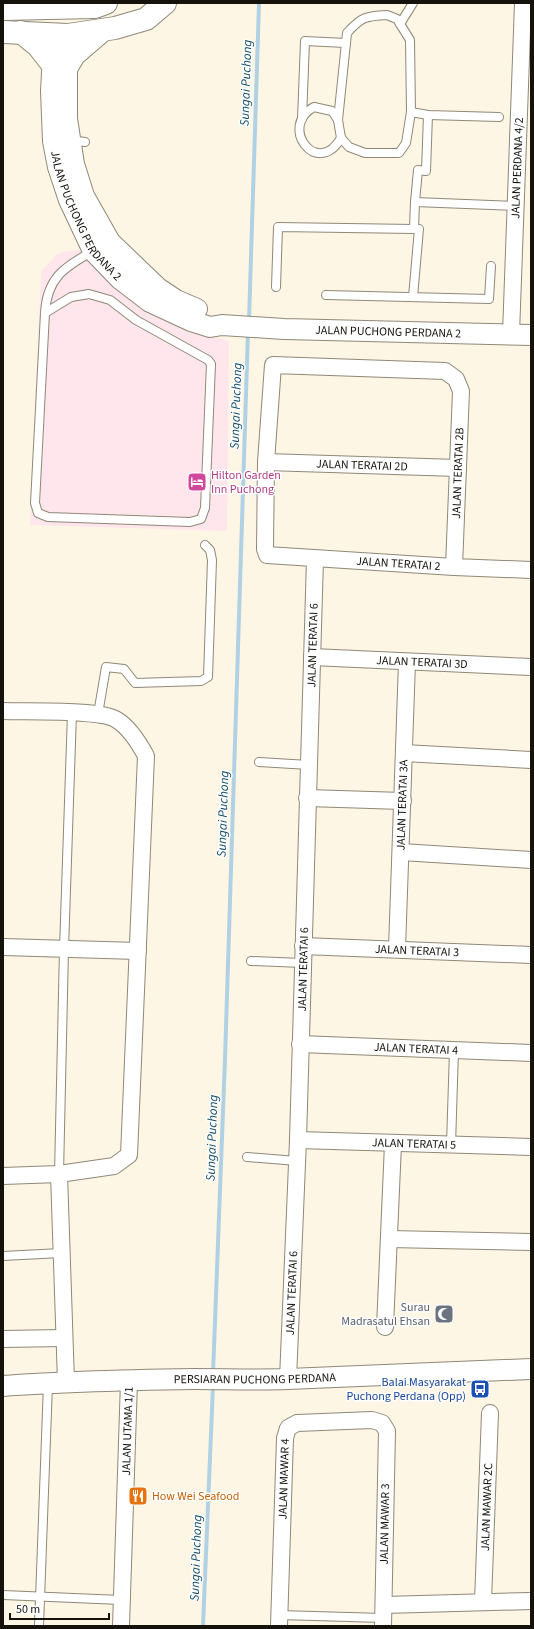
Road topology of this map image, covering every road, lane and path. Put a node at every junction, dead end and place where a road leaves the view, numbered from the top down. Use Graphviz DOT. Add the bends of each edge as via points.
graph roads {
  1 [pos="165,3"];
  2 [pos="413,3"];
  3 [pos="523,3"];
  4 [pos="100,5"];
  5 [pos="13,9"];
  6 [pos="400,24"];
  7 [pos="104,29"];
  8 [pos="12,32"];
  9 [pos="60,33"];
  10 [pos="346,43"];
  11 [pos="59,65"];
  12 [pos="411,112"];
  13 [pos="428,115"];
  14 [pos="499,117"];
  15 [pos="302,119"];
  16 [pos="338,120"];
  17 [pos="341,138"];
  18 [pos="415,202"];
  19 [pos="516,206"];
  20 [pos="414,229"];
  21 [pos="101,247"];
  22 [pos="491,266"];
  23 [pos="276,287"];
  24 [pos="326,295"];
  25 [pos="413,298"];
  26 [pos="45,313"];
  27 [pos="511,334"];
  28 [pos="531,335"];
  29 [pos="266,462"];
  30 [pos="458,468"];
  31 [pos="205,545"];
  32 [pos="315,559"];
  33 [pos="454,567"];
  34 [pos="531,570"];
  35 [pos="312,656"];
  36 [pos="407,662"];
  37 [pos="531,667"];
  38 [pos="3,711"];
  39 [pos="72,713"];
  40 [pos="98,714"];
  41 [pos="404,753"];
  42 [pos="531,760"];
  43 [pos="259,762"];
  44 [pos="308,765"];
  45 [pos="307,798"];
  46 [pos="402,801"];
  47 [pos="401,852"];
  48 [pos="531,860"];
  49 [pos="3,946"];
  50 [pos="303,946"];
  51 [pos="64,949"];
  52 [pos="397,949"];
  53 [pos="138,951"];
  54 [pos="531,955"];
  55 [pos="251,961"];
  56 [pos="302,963"];
  57 [pos="300,1044"];
  58 [pos="454,1050"];
  59 [pos="531,1053"];
  60 [pos="298,1140"];
  61 [pos="393,1144"];
  62 [pos="451,1145"];
  63 [pos="531,1147"];
  64 [pos="247,1157"];
  65 [pos="297,1161"];
  66 [pos="59,1174"];
  67 [pos="3,1176"];
  68 [pos="389,1239"];
  69 [pos="531,1242"];
  70 [pos="61,1253"];
  71 [pos="3,1256"];
  72 [pos="385,1327"];
  73 [pos="63,1338"];
  74 [pos="3,1339"];
  75 [pos="531,1369"];
  76 [pos="288,1379"];
  77 [pos="129,1381"];
  78 [pos="57,1383"];
  79 [pos="3,1386"];
  80 [pos="490,1413"];
  81 [pos="382,1423"];
  82 [pos="3,1595"];
  83 [pos="40,1597"];
  84 [pos="121,1600"];
  85 [pos="531,1600"];
  86 [pos="483,1602"];
  87 [pos="383,1616"];
  88 [pos="279,1620"];
  89 [pos="39,1626"];
  90 [pos="120,1626"];
  1 -- 7 [label="main road" via="146,19"];
  2 -- 6 [label="lane"];
  3 -- 19 [label="street, JALAN PERDANA 4/2"];
  4 -- 5 [label="main road"];
  4 -- 9 [label="main road" via="80,14"];
  5 -- 9 [label="main road"];
  6 -- 10 [label="lane" via="397,19 387,15 366,16 347,33"];
  6 -- 12 [label="lane" via="410,40"];
  7 -- 9 [label="main road"];
  7 -- 11 [label="main road"];
  8 -- 9 [label="main road"];
  8 -- 11 [label="main road" via="38,46"];
  9 -- 11 [label="street, JALAN PUCHONG PERDANA 2"];
  10 -- 15 [label="lane" via="305,41"];
  10 -- 16 [label="lane"];
  11 -- 21 [label="street, JALAN PUCHONG PERDANA 2" via="67,119 77,141 74,164"];
  11 -- 21 [label="street, JALAN PUCHONG PERDANA 2" via="53,134 58,167 69,200"];
  12 -- 13 [label="lane"];
  12 -- 17 [label="lane" via="406,143 399,153 365,152 349,147"];
  13 -- 14 [label="lane"];
  13 -- 18 [label="lane" via="426,171 418,170"];
  15 -- 16 [label="lane" via="314,108 332,111"];
  15 -- 17 [label="lane" via="300,136 305,146 316,153 329,152 336,147"];
  16 -- 17 [label="lane"];
  18 -- 19 [label="lane"];
  18 -- 20 [label="lane"];
  19 -- 27 [label="street, JALAN PERDANA 4/2"];
  20 -- 23 [label="lane" via="278,227"];
  20 -- 25 [label="lane" via="419,229"];
  21 -- 26 [label="lane" via="64,268 54,279 46,298"];
  21 -- 27 [label="street, JALAN PUCHONG PERDANA 2" via="120,279 150,302 210,327 229,325 284,329"];
  22 -- 25 [label="lane" via="489,299"];
  24 -- 25 [label="lane"];
  26 -- 26 [label="lane" via="71,297 89,294 110,300 136,320 208,360 211,372 205,508 201,519 190,522 48,517 38,513 35,503"];
  27 -- 28 [label="street, JALAN PUCHONG PERDANA 2"];
  29 -- 30 [label="street, JALAN TERATAI 2D"];
  29 -- 30 [label="street, JALAN TERATAI 2B" via="273,365 445,371 456,379 461,391"];
  29 -- 32 [label="street, JALAN TERATAI 2" via="267,555"];
  30 -- 33 [label="street, JALAN TERATAI 2B"];
  31 -- 40 [label="lane" via="210,550 212,560 208,677 201,681 135,683 124,669 106,667"];
  32 -- 33 [label="street, JALAN TERATAI 2"];
  32 -- 35 [label="street, JALAN TERATAI 6"];
  33 -- 34 [label="street, JALAN TERATAI 2"];
  35 -- 36 [label="street, JALAN TERATAI 3D"];
  35 -- 44 [label="street, JALAN TERATAI 6"];
  36 -- 37 [label="street, JALAN TERATAI 3D"];
  36 -- 41 [label="street, JALAN TERATAI 3A"];
  38 -- 39 [label="street"];
  39 -- 40 [label="street"];
  39 -- 51 [label="lane"];
  40 -- 53 [label="street" via="117,719 136,737 146,756"];
  41 -- 42 [label="street"];
  41 -- 46 [label="street, JALAN TERATAI 3A"];
  43 -- 44 [label="lane"];
  44 -- 45 [label="street, JALAN TERATAI 6"];
  45 -- 46 [label="street"];
  45 -- 50 [label="street, JALAN TERATAI 6"];
  46 -- 47 [label="street, JALAN TERATAI 3A"];
  47 -- 48 [label="street"];
  47 -- 52 [label="street, JALAN TERATAI 3A"];
  49 -- 51 [label="street"];
  50 -- 52 [label="street, JALAN TERATAI 3"];
  50 -- 56 [label="street, JALAN TERATAI 6"];
  51 -- 53 [label="street"];
  51 -- 66 [label="lane"];
  52 -- 54 [label="street, JALAN TERATAI 3"];
  53 -- 66 [label="street" via="129,1155 114,1166"];
  55 -- 56 [label="lane"];
  56 -- 57 [label="street, JALAN TERATAI 6"];
  57 -- 58 [label="street, JALAN TERATAI 4"];
  57 -- 60 [label="street, JALAN TERATAI 6"];
  58 -- 59 [label="street, JALAN TERATAI 4"];
  58 -- 62 [label="lane"];
  60 -- 61 [label="street, JALAN TERATAI 5"];
  60 -- 65 [label="street, JALAN TERATAI 6"];
  61 -- 62 [label="street, JALAN TERATAI 5"];
  61 -- 68 [label="street"];
  62 -- 63 [label="street, JALAN TERATAI 5"];
  64 -- 65 [label="lane"];
  65 -- 76 [label="street, JALAN TERATAI 6"];
  66 -- 67 [label="street"];
  66 -- 70 [label="street"];
  68 -- 69 [label="street"];
  68 -- 72 [label="street"];
  70 -- 71 [label="lane"];
  70 -- 73 [label="street"];
  73 -- 74 [label="street"];
  73 -- 78 [label="street"];
  75 -- 76 [label="street, PERSIARAN PUCHONG PERDANA"];
  76 -- 77 [label="street, PERSIARAN PUCHONG PERDANA"];
  77 -- 78 [label="street, PERSIARAN PUCHONG PERDANA"];
  77 -- 84 [label="street, JALAN UTAMA 1/1"];
  78 -- 79 [label="street, PERSIARAN PUCHONG PERDANA"];
  78 -- 83 [label="lane"];
  80 -- 86 [label="street, JALAN MAWAR 2C"];
  81 -- 87 [label="street, JALAN MAWAR 3" via="387,1431"];
  81 -- 88 [label="street, JALAN MAWAR 4" via="372,1420 305,1422 288,1428 285,1438"];
  82 -- 83 [label="lane"];
  83 -- 84 [label="lane"];
  83 -- 89 [label="lane"];
  84 -- 90 [label="street, JALAN UTAMA 1/1"];
  85 -- 86 [label="street"];
  86 -- 87 [label="street"];
  87 -- 88 [label="lane"];
}
